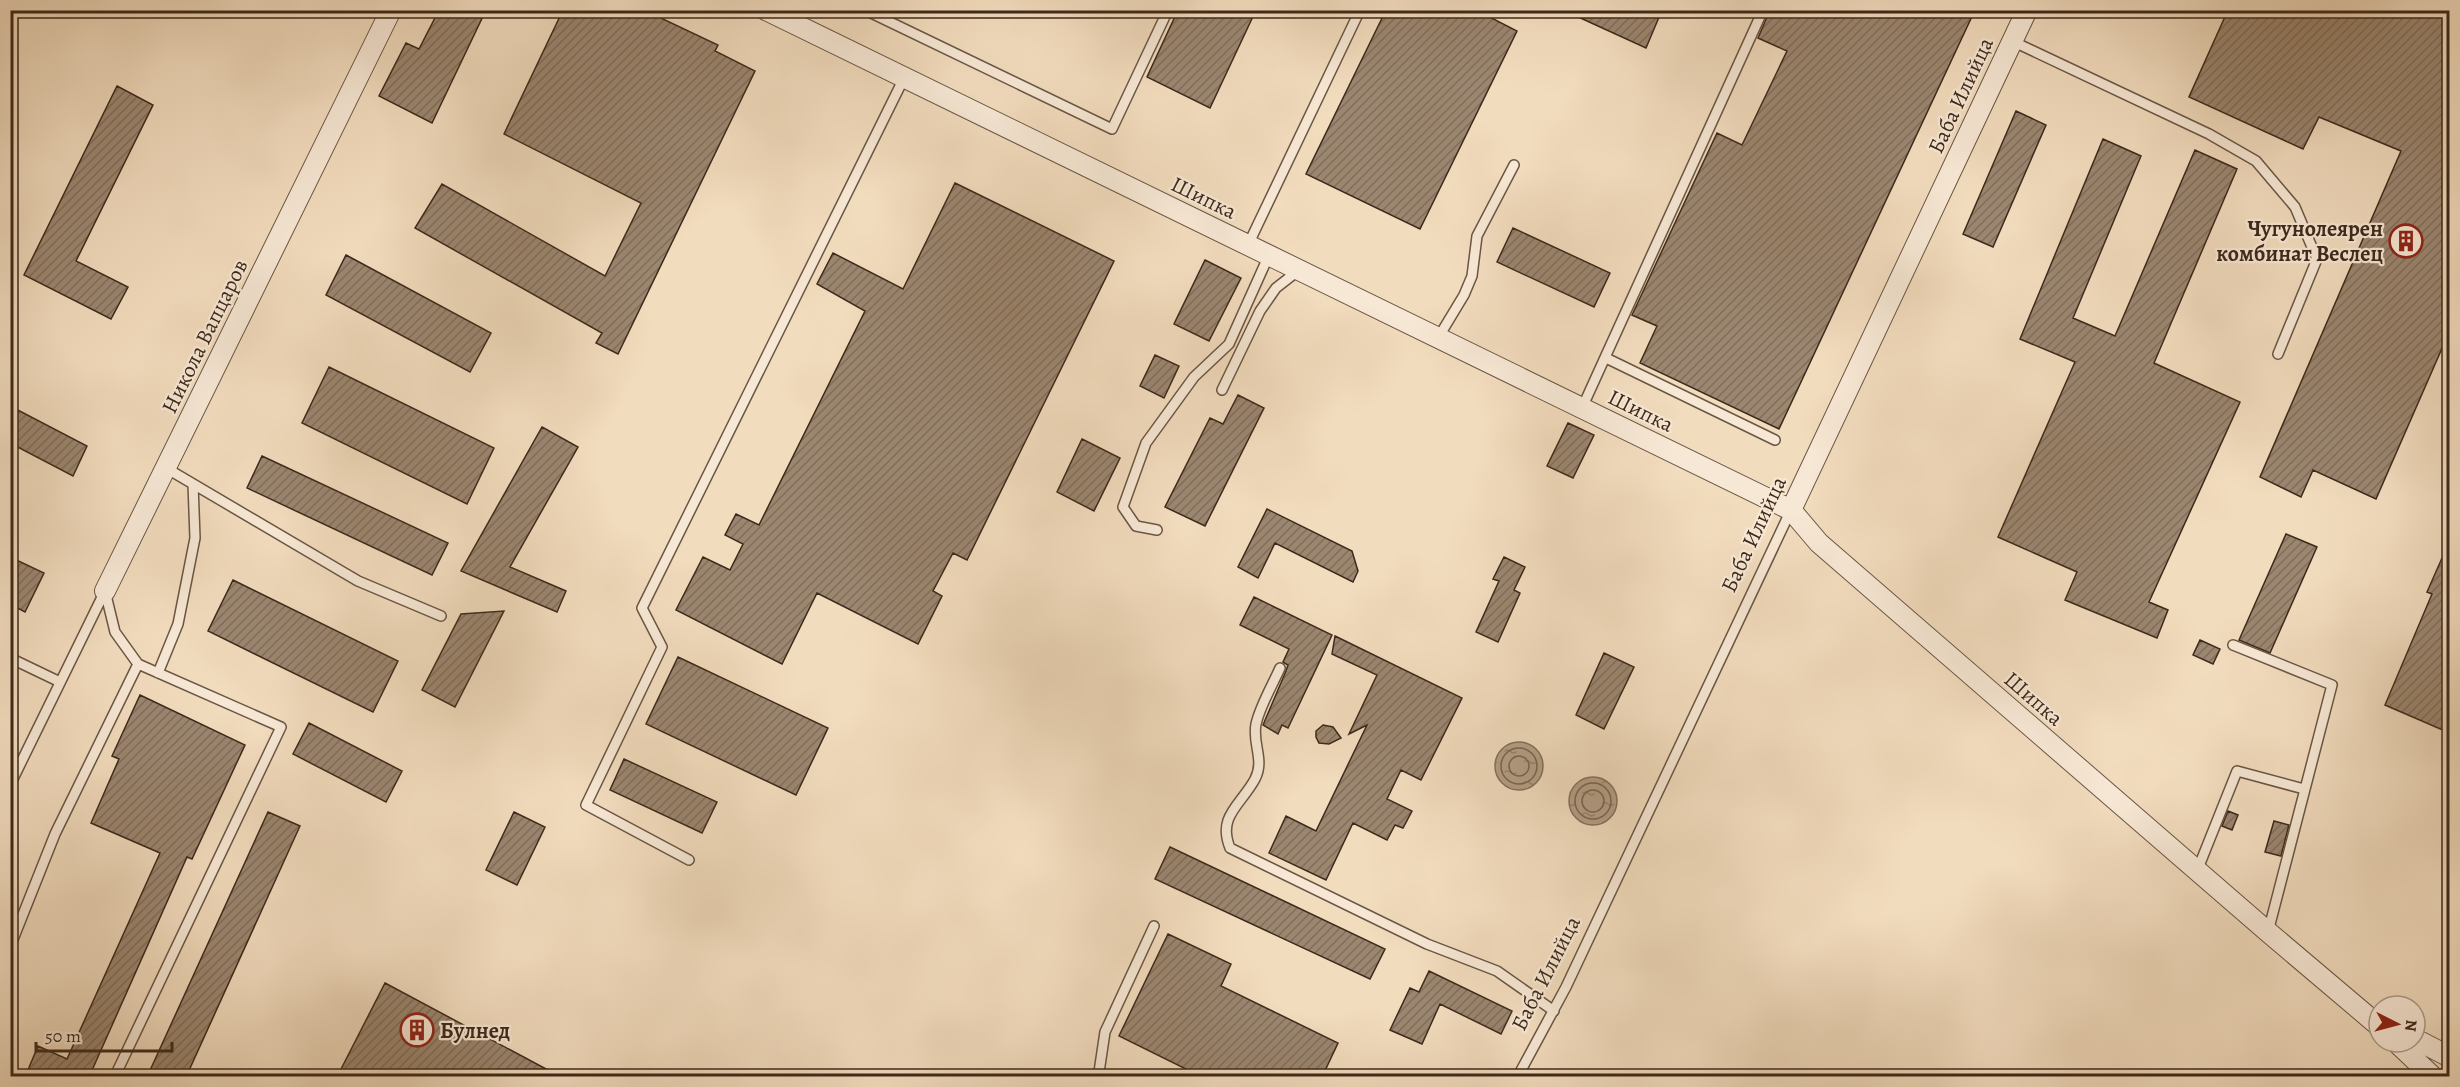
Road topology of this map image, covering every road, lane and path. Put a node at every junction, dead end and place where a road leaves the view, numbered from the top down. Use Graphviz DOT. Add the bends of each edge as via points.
graph roads {
  1 [pos="391,10"];
  2 [pos="766,10"];
  3 [pos="865,10"];
  4 [pos="1168,10"];
  5 [pos="1360,10"];
  6 [pos="1763,10"];
  7 [pos="2026,10"];
  8 [pos="2012,41"];
  9 [pos="904,78"];
  10 [pos="1514,165"];
  11 [pos="1248,245"];
  12 [pos="1269,255"];
  13 [pos="1299,270"];
  14 [pos="1438,338"];
  15 [pos="2278,354"];
  16 [pos="1606,358"];
  17 [pos="1222,390"];
  18 [pos="1582,408"];
  19 [pos="1775,440"];
  20 [pos="166,468"];
  21 [pos="193,484"];
  22 [pos="1791,510"];
  23 [pos="1157,530"];
  24 [pos="105,591"];
  25 [pos="441,616"];
  26 [pos="2233,645"];
  27 [pos="10,658"];
  28 [pos="138,664"];
  29 [pos="1280,669"];
  30 [pos="158,673"];
  31 [pos="60,682"];
  32 [pos="10,785"];
  33 [pos="2304,789"];
  34 [pos="689,860"];
  35 [pos="2197,871"];
  36 [pos="1154,926"];
  37 [pos="2268,933"];
  38 [pos="10,947"];
  39 [pos="1554,1011"];
  40 [pos="2367,1013"];
  41 [pos="2427,1045"];
  42 [pos="2408,1054"];
  43 [pos="2450,1057"];
  44 [pos="115,1077"];
  45 [pos="1100,1077"];
  46 [pos="1518,1077"];
  47 [pos="2432,1077"];
  1 -- 20 [label="street, Никола Вапцаров"];
  2 -- 9 [label="street, Шипка"];
  3 -- 4 [label="lane" via="1112,129"];
  5 -- 11 [label="lane"];
  6 -- 16 [label="lane"];
  7 -- 8 [label="street, Баба Илийца"];
  8 -- 15 [label="lane" via="2209,134 2256,161 2295,207 2317,259"];
  8 -- 22 [label="street, Баба Илийца"];
  9 -- 11 [label="street, Шипка"];
  9 -- 34 [label="lane" via="642,608 662,647 586,806"];
  10 -- 14 [label="lane" via="1477,237 1472,276 1464,295"];
  11 -- 12 [label="street, Шипка"];
  12 -- 13 [label="street, Шипка"];
  12 -- 23 [label="lane" via="1229,344 1194,377 1146,443 1124,507 1136,526"];
  13 -- 14 [label="street, Шипка"];
  13 -- 17 [label="lane" via="1276,288 1260,311"];
  14 -- 18 [label="street, Шипка"];
  16 -- 18 [label="lane"];
  16 -- 19 [label="lane"];
  18 -- 22 [label="street, Шипка"];
  20 -- 21 [label="lane"];
  20 -- 24 [label="street, Никола Вапцаров"];
  21 -- 25 [label="lane" via="358,581"];
  21 -- 30 [label="lane" via="195,538 178,624"];
  22 -- 35 [label="street, Шипка" via="1819,543"];
  22 -- 39 [label="lane, Баба Илийца"];
  24 -- 28 [label="lane" via="116,632"];
  24 -- 31 [label="lane, Никола Вапцаров"];
  26 -- 33 [label="lane" via="2332,685"];
  27 -- 31 [label="lane"];
  28 -- 30 [label="lane"];
  28 -- 38 [label="lane" via="55,834"];
  29 -- 39 [label="lane" via="1256,724 1260,759 1256,778 1226,822 1225,837 1230,848 1427,944 1497,971"];
  30 -- 44 [label="lane" via="280,727"];
  31 -- 32 [label="lane, Никола Вапцаров"];
  33 -- 35 [label="lane" via="2237,771"];
  33 -- 37 [label="lane"];
  35 -- 37 [label="street, Шипка"];
  36 -- 45 [label="lane" via="1105,1032"];
  37 -- 40 [label="street, Шипка"];
  39 -- 46 [label="lane, Баба Илийца"];
  41 -- 43 [label="street"];
  42 -- 47 [label="street"];
}
